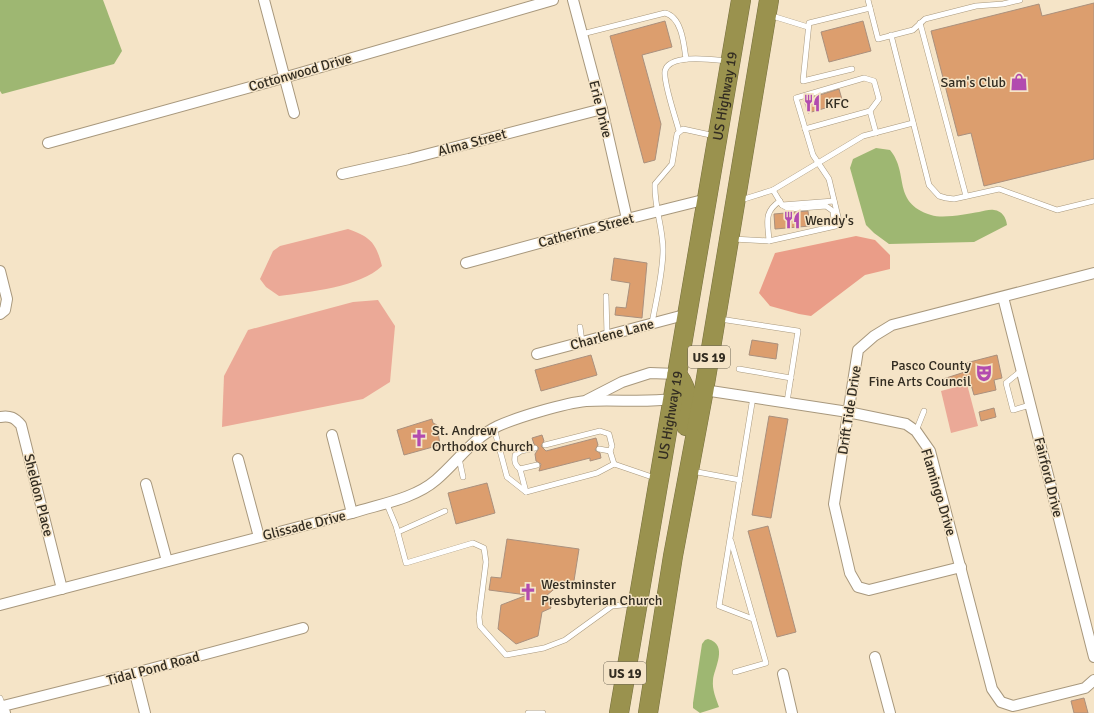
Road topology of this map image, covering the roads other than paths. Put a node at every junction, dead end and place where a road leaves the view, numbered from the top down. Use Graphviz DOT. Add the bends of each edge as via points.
graph roads {
  1 [pos="264,0"];
  2 [pos="552,0"];
  3 [pos="573,0"];
  4 [pos="868,0"];
  5 [pos="1020,0"];
  6 [pos="768,7"];
  7 [pos="870,8"];
  8 [pos="740,9"];
  9 [pos="920,23"];
  10 [pos="808,27"];
  11 [pos="582,34"];
  12 [pos="891,36"];
  13 [pos="686,60"];
  14 [pos="731,61"];
  15 [pos="852,69"];
  16 [pos="283,78"];
  17 [pos="602,109"];
  18 [pos="870,111"];
  19 [pos="294,113"];
  20 [pos="913,123"];
  21 [pos="805,129"];
  22 [pos="679,131"];
  23 [pos="876,133"];
  24 [pos="718,137"];
  25 [pos="48,143"];
  26 [pos="818,163"];
  27 [pos="342,174"];
  28 [pos="773,190"];
  29 [pos="966,196"];
  30 [pos="707,199"];
  31 [pos="834,201"];
  32 [pos="1094,201"];
  33 [pos="734,202"];
  34 [pos="781,203"];
  35 [pos="657,212"];
  36 [pos="627,219"];
  37 [pos="827,228"];
  38 [pos="728,239"];
  39 [pos="769,241"];
  40 [pos="466,263"];
  41 [pos="0,271"];
  42 [pos="1094,273"];
  43 [pos="606,296"];
  44 [pos="1003,296"];
  45 [pos="0,314"];
  46 [pos="688,314"];
  47 [pos="715,318"];
  48 [pos="652,324"];
  49 [pos="580,327"];
  50 [pos="606,335"];
  51 [pos="582,342"];
  52 [pos="537,354"];
  53 [pos="739,369"];
  54 [pos="1022,370"];
  55 [pos="677,374"];
  56 [pos="791,378"];
  57 [pos="704,390"];
  58 [pos="753,397"];
  59 [pos="672,399"];
  60 [pos="586,401"];
  61 [pos="787,402"];
  62 [pos="1030,405"];
  63 [pos="924,411"];
  64 [pos="848,412"];
  65 [pos="0,417"];
  66 [pos="494,428"];
  67 [pos="916,431"];
  68 [pos="332,435"];
  69 [pos="545,445"];
  70 [pos="535,448"];
  71 [pos="599,449"];
  72 [pos="610,450"];
  73 [pos="459,457"];
  74 [pos="238,459"];
  75 [pos="614,464"];
  76 [pos="537,465"];
  77 [pos="520,470"];
  78 [pos="689,470"];
  79 [pos="463,477"];
  80 [pos="658,479"];
  81 [pos="740,480"];
  82 [pos="146,484"];
  83 [pos="526,492"];
  84 [pos="386,502"];
  85 [pos="445,511"];
  86 [pos="352,513"];
  87 [pos="398,532"];
  88 [pos="259,537"];
  89 [pos="730,538"];
  90 [pos="673,556"];
  91 [pos="166,561"];
  92 [pos="961,567"];
  93 [pos="62,589"];
  94 [pos="638,604"];
  95 [pos="0,605"];
  96 [pos="753,620"];
  97 [pos="303,628"];
  98 [pos="875,657"];
  99 [pos="1094,657"];
  100 [pos="735,672"];
  101 [pos="135,673"];
  102 [pos="783,674"];
  103 [pos="1094,680"];
  104 [pos="1029,702"];
  105 [pos="3,705"];
  106 [pos="145,713"];
  107 [pos="528,713"];
  108 [pos="543,713"];
  109 [pos="619,713"];
  110 [pos="648,713"];
  111 [pos="792,713"];
  112 [pos="890,713"];
  113 [pos="1031,713"];
  1 -- 16 [label="street"];
  2 -- 16 [label="street, Cottonwood Drive"];
  3 -- 11 [label="street, Erie Drive"];
  4 -- 7 [label="lane"];
  5 -- 9 [label="lane" via="976,6 925,19"];
  6 -- 10 [label="lane"];
  6 -- 33 [label="highway, US Highway 19 / US 19"];
  7 -- 10 [label="lane" via="809,23"];
  7 -- 12 [label="lane" via="878,39"];
  8 -- 14 [label="highway, US Highway 19 / US 19"];
  8 -- 33 [label="highway" via="740,66 720,187 723,195"];
  9 -- 12 [label="lane" via="913,30"];
  9 -- 29 [label="lane"];
  10 -- 15 [label="lane" via="803,81"];
  11 -- 13 [label="lane" via="665,13 671,14 678,25"];
  11 -- 17 [label="street, Erie Drive"];
  12 -- 20 [label="lane"];
  13 -- 14 [label="lane"];
  13 -- 22 [label="lane" via="671,64 665,72"];
  14 -- 24 [label="highway, US Highway 19 / US 19"];
  16 -- 19 [label="street"];
  16 -- 25 [label="street, Cottonwood Drive"];
  17 -- 27 [label="street, Alma Street"];
  17 -- 36 [label="street, Erie Drive"];
  18 -- 21 [label="lane"];
  18 -- 21 [label="lane" via="879,99 874,81 864,78 796,98"];
  18 -- 23 [label="lane"];
  20 -- 23 [label="lane"];
  20 -- 29 [label="lane" via="929,185 939,196 954,199"];
  21 -- 26 [label="lane"];
  22 -- 24 [label="lane" via="693,131"];
  22 -- 35 [label="lane" via="672,164 655,184"];
  23 -- 26 [label="lane" via="863,136"];
  24 -- 30 [label="highway, US Highway 19 / US 19"];
  26 -- 28 [label="lane"];
  26 -- 31 [label="lane" via="829,179"];
  28 -- 33 [label="lane"];
  28 -- 34 [label="lane"];
  29 -- 32 [label="lane" via="999,189 1058,210"];
  30 -- 35 [label="street, Catherine Street"];
  30 -- 46 [label="highway, US Highway 19 / US 19"];
  31 -- 34 [label="lane"];
  31 -- 37 [label="lane" via="840,225"];
  33 -- 38 [label="highway, US Highway 19 / US 19"];
  34 -- 37 [label="lane" via="789,209 826,206 833,211 834,220"];
  34 -- 39 [label="lane" via="772,206 767,216"];
  35 -- 36 [label="street, Catherine Street"];
  35 -- 48 [label="lane" via="662,231 663,252"];
  36 -- 40 [label="street, Catherine Street"];
  37 -- 39 [label="lane"];
  38 -- 39 [label="lane"];
  38 -- 47 [label="highway, US Highway 19 / US 19"];
  41 -- 45 [label="street" via="7,299 5,310"];
  42 -- 44 [label="street, Drift Tide Drive"];
  43 -- 50 [label="lane"];
  44 -- 54 [label="street, Fairford Drive"];
  44 -- 64 [label="street, Drift Tide Drive" via="892,325 874,336 858,350"];
  46 -- 48 [label="street, Charlene Lane"];
  46 -- 55 [label="highway, US Highway 19 / US 19"];
  47 -- 56 [label="lane" via="798,331"];
  47 -- 57 [label="highway, US Highway 19 / US 19"];
  48 -- 50 [label="street, Charlene Lane"];
  49 -- 51 [label="lane"];
  50 -- 51 [label="street, Charlene Lane"];
  51 -- 52 [label="street, Charlene Lane"];
  53 -- 56 [label="lane"];
  54 -- 62 [label="street, Fairford Drive"];
  54 -- 62 [label="lane" via="1006,383 1013,410"];
  55 -- 59 [label="highway, US Highway 19 / US 19"];
  55 -- 60 [label="street, Glissade Drive" via="650,373 622,382"];
  55 -- 90 [label="highway" via="685,386 689,409 675,494"];
  56 -- 61 [label="lane"];
  57 -- 58 [label="street, Flamingo Drive"];
  57 -- 78 [label="highway, US Highway 19 / US 19"];
  58 -- 61 [label="street, Flamingo Drive"];
  58 -- 81 [label="lane"];
  59 -- 60 [label="street, Glissade Drive"];
  59 -- 80 [label="highway, US Highway 19 / US 19"];
  60 -- 66 [label="street, Glissade Drive" via="526,416"];
  61 -- 64 [label="street, Flamingo Drive"];
  62 -- 99 [label="street, Fairford Drive"];
  63 -- 67 [label="lane"];
  64 -- 67 [label="street, Flamingo Drive" via="906,424"];
  64 -- 92 [label="street, Drift Tide Drive" via="834,504 850,573 858,587 869,590"];
  65 -- 93 [label="street, Sheldon Place" via="15,418 21,425"];
  66 -- 73 [label="street, Glissade Drive" via="481,436"];
  66 -- 83 [label="lane" via="507,476"];
  67 -- 92 [label="street, Flamingo Drive" via="930,451"];
  68 -- 86 [label="street"];
  69 -- 72 [label="lane" via="600,431 609,434 612,446"];
  70 -- 77 [label="lane" via="521,451 516,456 516,466"];
  71 -- 72 [label="lane"];
  72 -- 75 [label="lane"];
  73 -- 79 [label="lane"];
  73 -- 84 [label="street, Glissade Drive" via="422,490"];
  74 -- 88 [label="street"];
  75 -- 80 [label="lane"];
  75 -- 83 [label="lane" via="597,473"];
  76 -- 77 [label="lane"];
  77 -- 83 [label="lane"];
  78 -- 81 [label="lane"];
  78 -- 90 [label="highway, US Highway 19 / US 19"];
  80 -- 94 [label="highway, US Highway 19 / US 19"];
  81 -- 89 [label="lane"];
  82 -- 91 [label="street"];
  84 -- 86 [label="street, Glissade Drive"];
  84 -- 87 [label="lane"];
  85 -- 87 [label="lane"];
  86 -- 88 [label="street, Glissade Drive"];
  87 -- 94 [label="lane" via="406,563 473,543 484,548 486,562 480,626 506,655 544,648 565,640 612,606"];
  88 -- 91 [label="street, Glissade Drive"];
  89 -- 96 [label="lane"];
  89 -- 96 [label="lane" via="719,606"];
  90 -- 110 [label="highway, US Highway 19 / US 19"];
  91 -- 93 [label="street, Glissade Drive"];
  92 -- 104 [label="street, Flamingo Drive" via="992,689 1001,702 1013,706"];
  93 -- 95 [label="street, Glissade Drive"];
  94 -- 109 [label="highway, US Highway 19 / US 19"];
  96 -- 100 [label="lane" via="766,663"];
  97 -- 101 [label="street, Tidal Pond Road"];
  98 -- 112 [label="street"];
  101 -- 105 [label="street, Tidal Pond Road"];
  101 -- 106 [label="street"];
  102 -- 111 [label="street"];
  103 -- 104 [label="street" via="1084,688"];
  104 -- 113 [label="street"];
  107 -- 108 [label="lane"];
}
